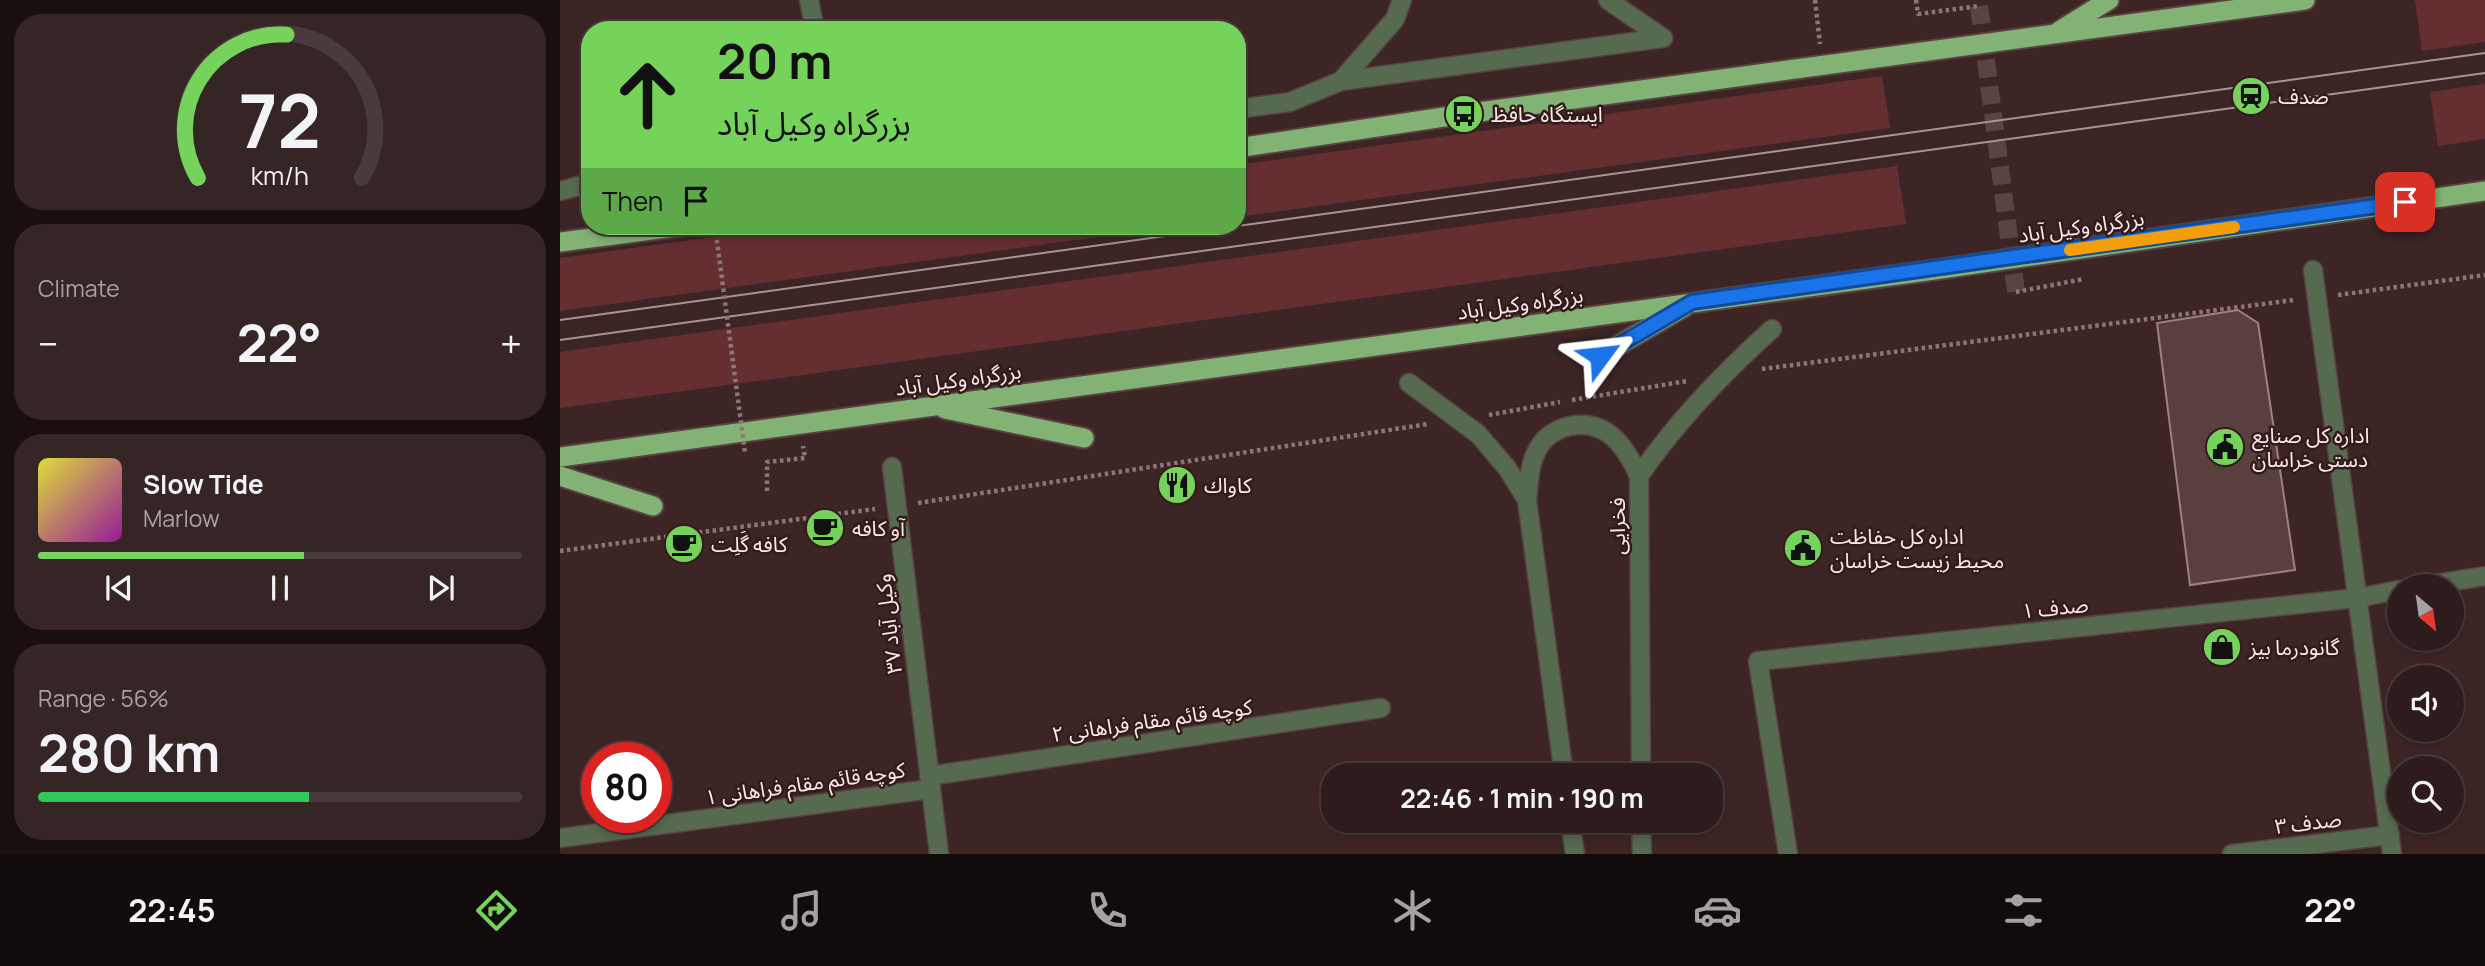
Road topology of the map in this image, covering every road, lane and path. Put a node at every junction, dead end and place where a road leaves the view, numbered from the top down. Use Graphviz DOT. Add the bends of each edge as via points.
graph roads {
  1 [pos="809,0"];
  2 [pos="1402,0"];
  3 [pos="1608,0"];
  4 [pos="1815,0"];
  5 [pos="1916,0"];
  6 [pos="2109,0"];
  7 [pos="2305,0"];
  8 [pos="1979,5"];
  9 [pos="813,21"];
  10 [pos="2054,35"];
  11 [pos="1822,66"];
  12 [pos="1341,81"];
  13 [pos="1246,108"];
  14 [pos="1246,147"];
  15 [pos="581,185"];
  16 [pos="560,191"];
  17 [pos="2485,191"];
  18 [pos="613,235"];
  19 [pos="716,235"];
  20 [pos="560,242"];
  21 [pos="2313,270"];
  22 [pos="2485,275"];
  23 [pos="2084,279"];
  24 [pos="2016,292"];
  25 [pos="2317,298"];
  26 [pos="1692,302"];
  27 [pos="1772,329"];
  28 [pos="1600,356"];
  29 [pos="1721,375"];
  30 [pos="1409,383"];
  31 [pos="930,405"];
  32 [pos="1460,419"];
  33 [pos="1084,438"];
  34 [pos="745,453"];
  35 [pos="560,457"];
  36 [pos="767,463"];
  37 [pos="892,467"];
  38 [pos="560,476"];
  39 [pos="1639,476"];
  40 [pos="767,492"];
  41 [pos="1527,500"];
  42 [pos="653,506"];
  43 [pos="898,506"];
  44 [pos="560,551"];
  45 [pos="2485,576"];
  46 [pos="2464,579"];
  47 [pos="2387,592"];
  48 [pos="2357,597"];
  49 [pos="1381,708"];
  50 [pos="1562,763"];
  51 [pos="1641,763"];
  52 [pos="930,782"];
  53 [pos="1572,833"];
  54 [pos="1641,833"];
  55 [pos="2390,835"];
  56 [pos="560,838"];
  57 [pos="939,854"];
  58 [pos="1575,854"];
  59 [pos="1642,854"];
  60 [pos="1788,854"];
  61 [pos="2232,854"];
  62 [pos="2392,854"];
  1 -- 9 [label="street"];
  2 -- 12 [label="street" via="1395,19"];
  3 -- 12 [label="street" via="1663,38"];
  4 -- 11 [label="path"];
  5 -- 8 [label="path" via="1918,14"];
  6 -- 10 [label="highway"];
  7 -- 10 [label="highway"];
  10 -- 11 [label="highway"];
  11 -- 14 [label="highway"];
  12 -- 13 [label="street" via="1290,102"];
  15 -- 16 [label="street"];
  17 -- 26 [label="highway, بزرگراه وکیل آباد"];
  18 -- 20 [label="highway"];
  19 -- 34 [label="path, bridge"];
  21 -- 25 [label="street"];
  22 -- 25 [label="path"];
  23 -- 24 [label="path"];
  25 -- 29 [label="path"];
  25 -- 48 [label="street"];
  26 -- 28 [label="highway"];
  26 -- 31 [label="highway, بزرگراه وکیل آباد"];
  27 -- 29 [label="street, فخرایی"];
  29 -- 32 [label="path"];
  29 -- 39 [label="street, فخرایی" via="1661,443"];
  30 -- 32 [label="street"];
  31 -- 33 [label="highway"];
  31 -- 35 [label="highway, بزرگراه وکیل آباد"];
  32 -- 41 [label="street" via="1500,460"];
  32 -- 43 [label="path"];
  36 -- 40 [label="path"];
  37 -- 43 [label="street, ۳۷ وکیل آباد"];
  38 -- 42 [label="highway"];
  39 -- 41 [label="street" via="1627,451 1610,432 1585,424 1560,428 1540,444 1530,468"];
  39 -- 51 [label="street, فخرایی"];
  41 -- 50 [label="street"];
  43 -- 44 [label="path"];
  43 -- 52 [label="street, ۳۷ وکیل آباد"];
  45 -- 46 [label="street"];
  47 -- 48 [label="street, صدف ۱"];
  48 -- 55 [label="street"];
  48 -- 60 [label="street, صدف ۱" via="1758,661"];
  49 -- 52 [label="street, کوچه قائم مقام فراهانی ۲"];
  52 -- 56 [label="street, کوچه قائم مقام فراهانی ۱"];
  52 -- 57 [label="street, ۳۷ وکیل آباد"];
  53 -- 58 [label="street"];
  54 -- 59 [label="street"];
  55 -- 61 [label="street, صدف ۳"];
  55 -- 62 [label="street"];
}
